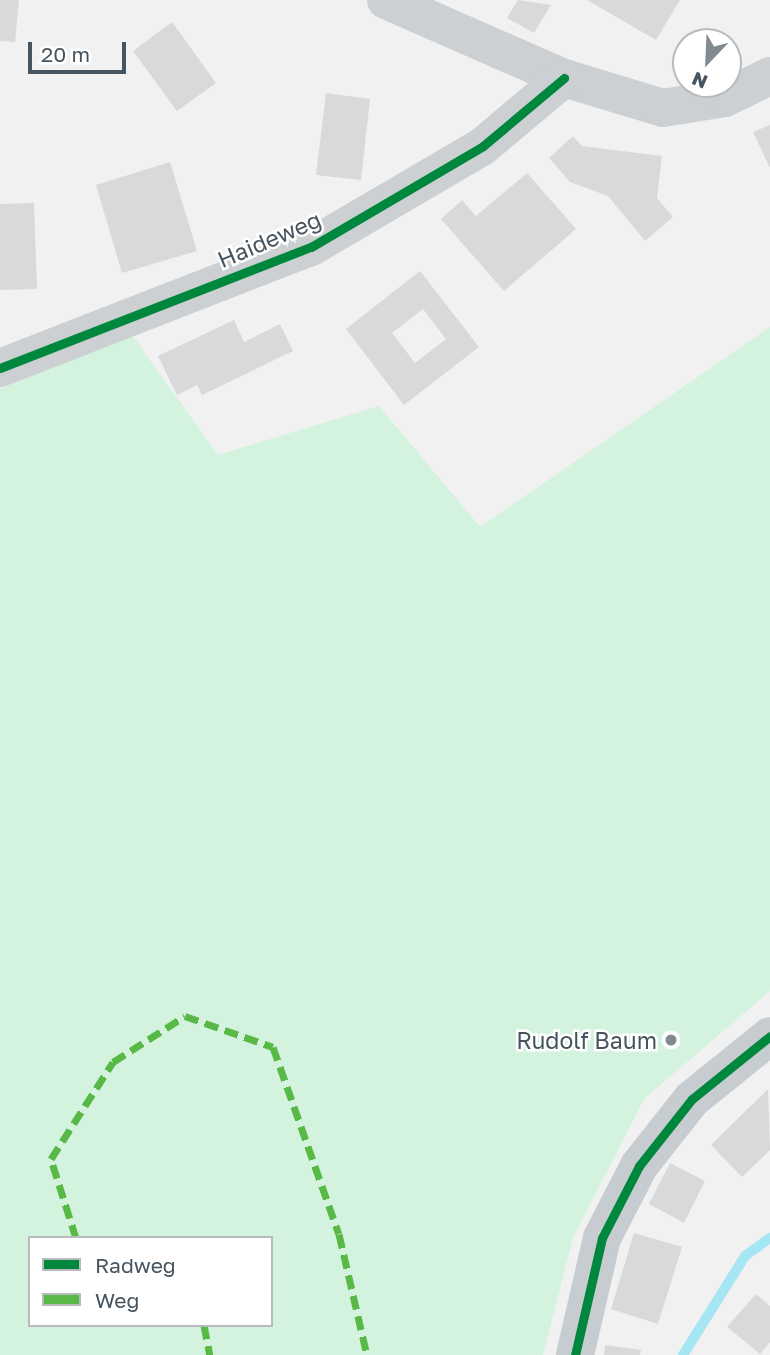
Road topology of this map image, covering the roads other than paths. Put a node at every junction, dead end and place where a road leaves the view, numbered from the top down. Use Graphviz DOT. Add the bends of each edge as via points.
graph roads {
  1 [pos="386,0"];
  2 [pos="770,76"];
  3 [pos="564,78"];
  4 [pos="0,368"];
  5 [pos="770,1036"];
  6 [pos="575,1355"];
  1 -- 3 [label="street"];
  2 -- 3 [label="street" via="725,98 663,108"];
  3 -- 4 [label="street, Haideweg" via="483,146 311,247"];
  5 -- 6 [label="main road" via="692,1099 639,1166 593,1264"];
}
